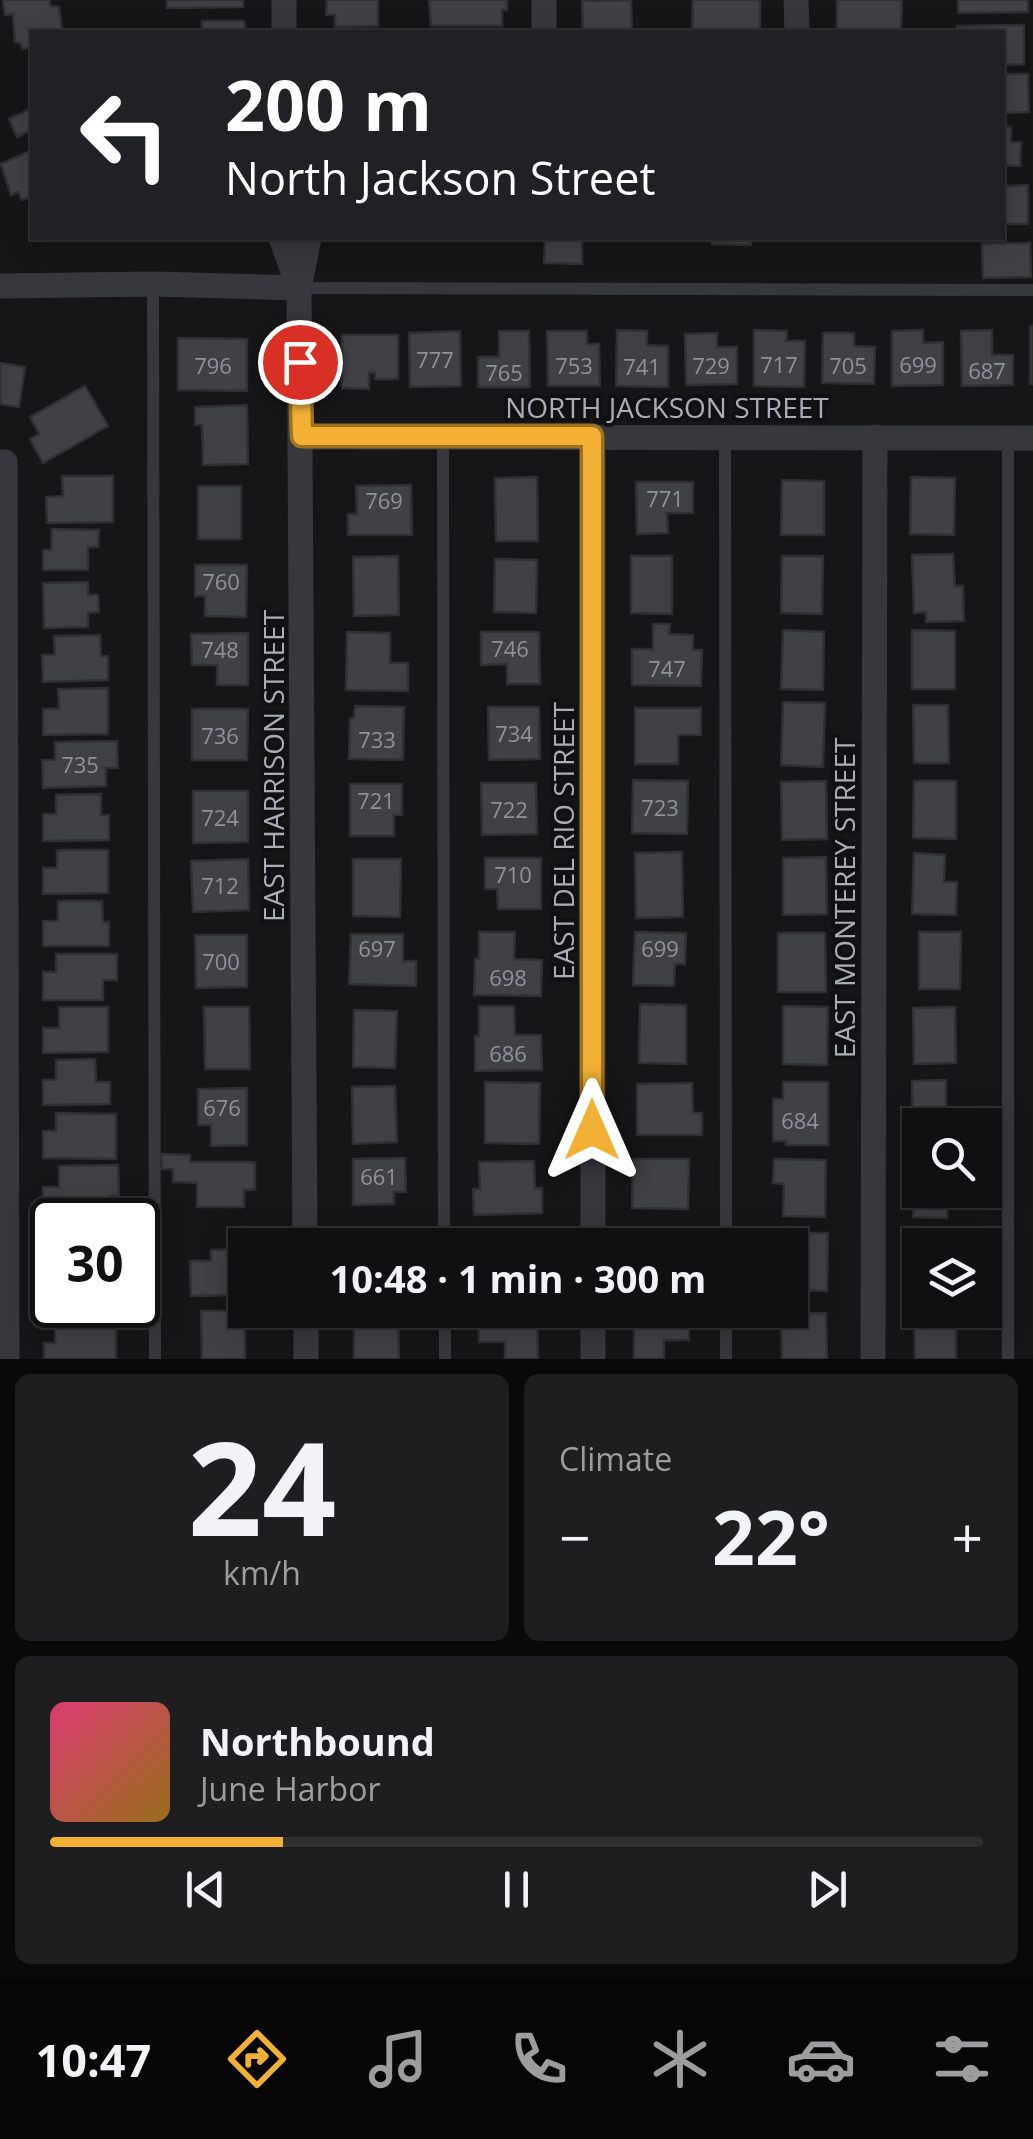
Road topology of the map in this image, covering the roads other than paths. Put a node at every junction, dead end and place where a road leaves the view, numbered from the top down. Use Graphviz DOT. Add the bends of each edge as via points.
graph roads {
  1 [pos="284,0"];
  2 [pos="544,0"];
  3 [pos="796,0"];
  4 [pos="284,30"];
  5 [pos="544,30"];
  6 [pos="796,30"];
  7 [pos="283,240"];
  8 [pos="309,240"];
  9 [pos="153,284"];
  10 [pos="0,286"];
  11 [pos="299,288"];
  12 [pos="1033,290"];
  13 [pos="302,436"];
  14 [pos="443,436"];
  15 [pos="592,436"];
  16 [pos="725,436"];
  17 [pos="875,436"];
  18 [pos="1020,438"];
  19 [pos="2,462"];
  20 [pos="305,1228"];
  21 [pos="444,1228"];
  22 [pos="592,1228"];
  23 [pos="726,1228"];
  24 [pos="306,1328"];
  25 [pos="444,1328"];
  26 [pos="592,1328"];
  27 [pos="726,1328"];
  28 [pos="7,1359"];
  29 [pos="154,1359"];
  30 [pos="306,1359"];
  31 [pos="445,1359"];
  32 [pos="592,1359"];
  33 [pos="726,1359"];
  34 [pos="873,1359"];
  35 [pos="1008,1359"];
  1 -- 4 [label="street"];
  2 -- 5 [label="street"];
  3 -- 6 [label="street"];
  7 -- 11 [label="street, EAST HARRISON STREET"];
  8 -- 11 [label="street, EAST HARRISON STREET"];
  9 -- 10 [label="street"];
  9 -- 11 [label="street"];
  9 -- 29 [label="lane"];
  11 -- 12 [label="lane"];
  11 -- 13 [label="street, EAST HARRISON STREET"];
  13 -- 14 [label="street, NORTH JACKSON STREET"];
  13 -- 20 [label="street, EAST HARRISON STREET"];
  14 -- 15 [label="street, NORTH JACKSON STREET"];
  14 -- 21 [label="lane"];
  15 -- 16 [label="street, NORTH JACKSON STREET"];
  15 -- 22 [label="street, EAST DEL RIO STREET"];
  16 -- 17 [label="street, NORTH JACKSON STREET"];
  16 -- 23 [label="lane"];
  17 -- 18 [label="street, NORTH JACKSON STREET"];
  17 -- 34 [label="street, EAST MONTEREY STREET"];
  18 -- 35 [label="lane"];
  19 -- 28 [label="street"];
  24 -- 30 [label="street"];
  25 -- 31 [label="lane"];
  26 -- 32 [label="street"];
  27 -- 33 [label="lane"];
}
